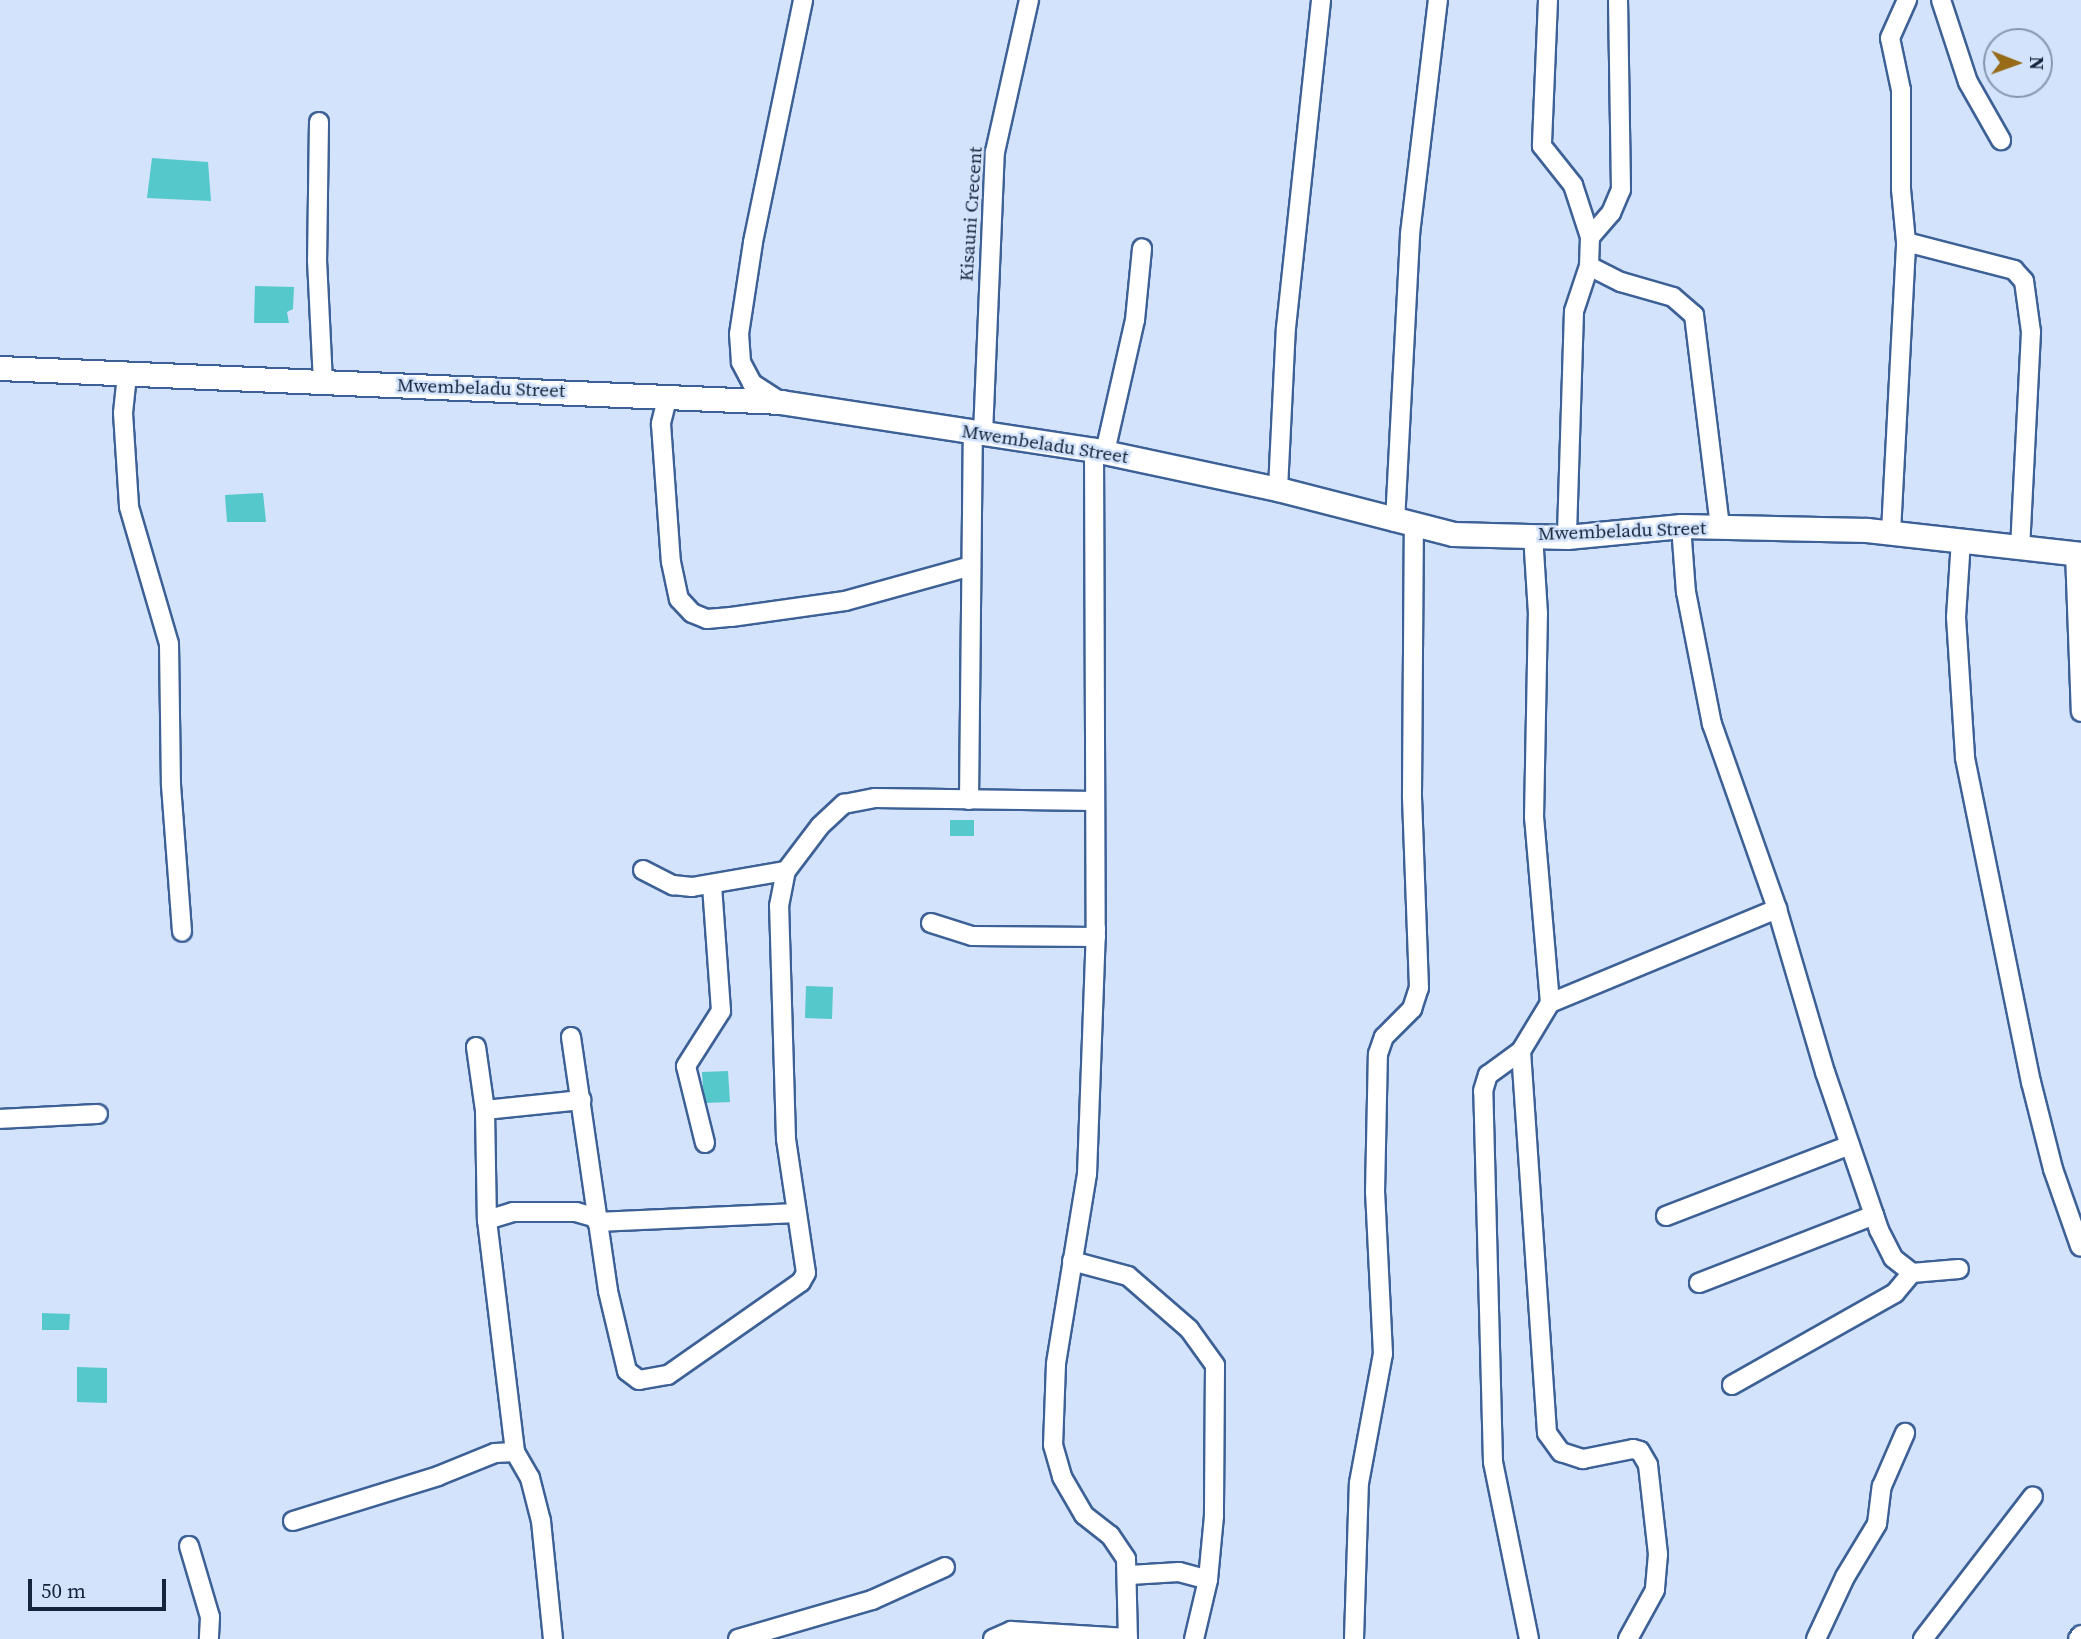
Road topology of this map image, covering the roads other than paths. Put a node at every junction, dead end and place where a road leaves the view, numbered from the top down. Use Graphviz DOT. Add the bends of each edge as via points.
graph roads {
  1 [pos="803,0"];
  2 [pos="1029,0"];
  3 [pos="1321,0"];
  4 [pos="1437,0"];
  5 [pos="1548,0"];
  6 [pos="1618,0"];
  7 [pos="1907,0"];
  8 [pos="1941,0"];
  9 [pos="319,122"];
  10 [pos="2001,140"];
  11 [pos="1590,237"];
  12 [pos="1906,242"];
  13 [pos="1142,248"];
  14 [pos="1589,266"];
  15 [pos="0,368"];
  16 [pos="127,375"];
  17 [pos="323,382"];
  18 [pos="668,395"];
  19 [pos="781,402"];
  20 [pos="978,434"];
  21 [pos="1099,451"];
  22 [pos="1279,489"];
  23 [pos="1404,524"];
  24 [pos="1681,526"];
  25 [pos="1720,527"];
  26 [pos="1892,532"];
  27 [pos="1533,535"];
  28 [pos="1567,537"];
  29 [pos="1961,540"];
  30 [pos="2020,546"];
  31 [pos="2078,553"];
  32 [pos="971,566"];
  33 [pos="2081,712"];
  34 [pos="969,800"];
  35 [pos="1095,801"];
  36 [pos="643,870"];
  37 [pos="786,871"];
  38 [pos="712,884"];
  39 [pos="1777,909"];
  40 [pos="930,923"];
  41 [pos="182,932"];
  42 [pos="1096,937"];
  43 [pos="1550,1003"];
  44 [pos="571,1037"];
  45 [pos="476,1047"];
  46 [pos="1521,1051"];
  47 [pos="581,1100"];
  48 [pos="485,1110"];
  49 [pos="98,1114"];
  50 [pos="0,1119"];
  51 [pos="705,1143"];
  52 [pos="1850,1145"];
  53 [pos="797,1213"];
  54 [pos="1874,1215"];
  55 [pos="1666,1216"];
  56 [pos="487,1220"];
  57 [pos="597,1220"];
  58 [pos="2080,1246"];
  59 [pos="1072,1261"];
  60 [pos="1959,1269"];
  61 [pos="1912,1273"];
  62 [pos="1699,1283"];
  63 [pos="1732,1385"];
  64 [pos="1905,1433"];
  65 [pos="515,1452"];
  66 [pos="2034,1496"];
  67 [pos="293,1521"];
  68 [pos="190,1546"];
  69 [pos="945,1567"];
  70 [pos="1130,1575"];
  71 [pos="1208,1580"];
  72 [pos="209,1639"];
  73 [pos="553,1639"];
  74 [pos="738,1639"];
  75 [pos="993,1639"];
  76 [pos="1128,1639"];
  77 [pos="1194,1639"];
  78 [pos="1354,1639"];
  79 [pos="1529,1639"];
  80 [pos="1628,1639"];
  81 [pos="1816,1639"];
  82 [pos="1923,1639"];
  1 -- 19 [label="street" via="752,242 739,334 741,362 752,383"];
  2 -- 20 [label="street, Kisauni Crecent" via="995,152"];
  3 -- 22 [label="street" via="1286,328"];
  4 -- 23 [label="street" via="1410,234"];
  5 -- 11 [label="street" via="1542,146 1573,185"];
  6 -- 11 [label="street" via="1621,190 1611,213"];
  7 -- 12 [label="street" via="1890,38 1901,90"];
  8 -- 10 [label="street" via="1968,82"];
  9 -- 17 [label="street" via="317,260"];
  11 -- 14 [label="street"];
  12 -- 26 [label="street"];
  12 -- 30 [label="street" via="2003,266 2024,281 2031,332"];
  13 -- 21 [label="street" via="1135,320"];
  14 -- 25 [label="street" via="1621,282 1674,297 1694,315"];
  14 -- 28 [label="street" via="1574,311"];
  15 -- 16 [label="street, Mwembeladu Street"];
  16 -- 17 [label="street, Mwembeladu Street"];
  16 -- 41 [label="street" via="123,413 129,507 169,643 171,785"];
  17 -- 18 [label="street, Mwembeladu Street"];
  18 -- 19 [label="street, Mwembeladu Street"];
  18 -- 32 [label="street" via="661,424 671,562 679,598 692,613 707,619 845,601"];
  19 -- 20 [label="street, Mwembeladu Street"];
  20 -- 21 [label="street, Mwembeladu Street"];
  20 -- 32 [label="street, Kisauni Crecent"];
  21 -- 22 [label="street, Mwembeladu Street"];
  21 -- 35 [label="street"];
  22 -- 23 [label="street, Mwembeladu Street"];
  23 -- 27 [label="street, Mwembeladu Street" via="1453,534"];
  23 -- 78 [label="street" via="1417,578 1412,795 1419,988 1412,1009 1384,1037 1378,1054 1375,1194 1383,1354 1359,1483"];
  24 -- 25 [label="street, Mwembeladu Street"];
  24 -- 28 [label="street, Mwembeladu Street"];
  24 -- 39 [label="street" via="1686,592 1712,724"];
  25 -- 26 [label="street, Mwembeladu Street"];
  26 -- 29 [label="street, Mwembeladu Street"];
  27 -- 28 [label="street, Mwembeladu Street"];
  27 -- 43 [label="street" via="1538,614 1534,818"];
  29 -- 30 [label="street, Mwembeladu Street"];
  29 -- 58 [label="street" via="1956,617 1965,758 2031,1082 2053,1169"];
  30 -- 31 [label="street, Mwembeladu Street"];
  31 -- 33 [label="street"];
  32 -- 34 [label="street, Kisauni Crecent"];
  34 -- 35 [label="street"];
  34 -- 37 [label="street" via="875,798 844,804 820,826"];
  35 -- 42 [label="street"];
  36 -- 38 [label="street" via="673,885"];
  37 -- 38 [label="street"];
  37 -- 53 [label="street" via="779,906 780,1026 786,1139"];
  38 -- 51 [label="street" via="722,1011 686,1066"];
  39 -- 43 [label="street"];
  39 -- 52 [label="street"];
  40 -- 42 [label="street" via="972,936"];
  42 -- 59 [label="street" via="1087,1174"];
  43 -- 46 [label="street"];
  44 -- 47 [label="street"];
  45 -- 48 [label="street"];
  46 -- 79 [label="street" via="1484,1082 1483,1202 1493,1462"];
  46 -- 80 [label="street" via="1547,1433 1561,1452 1583,1459 1633,1449 1640,1451 1648,1465 1658,1554 1656,1590"];
  47 -- 48 [label="street"];
  47 -- 57 [label="street"];
  48 -- 56 [label="street"];
  49 -- 50 [label="street"];
  52 -- 54 [label="street"];
  52 -- 55 [label="street"];
  53 -- 57 [label="street"];
  53 -- 57 [label="street" via="807,1264 801,1282 668,1375 639,1380 627,1371 623,1356"];
  54 -- 61 [label="street" via="1893,1258"];
  54 -- 62 [label="street"];
  56 -- 57 [label="street" via="513,1212 576,1212"];
  56 -- 65 [label="street"];
  59 -- 70 [label="street" via="1056,1364 1053,1445 1062,1477 1084,1516 1110,1535 1126,1559"];
  59 -- 71 [label="street" via="1128,1276 1189,1329 1215,1365 1214,1517"];
  60 -- 61 [label="street"];
  61 -- 63 [label="street" via="1895,1293"];
  64 -- 81 [label="street" via="1882,1486 1877,1524"];
  65 -- 67 [label="street" via="495,1453 438,1476"];
  65 -- 73 [label="street" via="530,1478 541,1521"];
  66 -- 82 [label="street"];
  68 -- 72 [label="street" via="211,1618"];
  69 -- 74 [label="street" via="872,1600"];
  70 -- 71 [label="street" via="1179,1572"];
  70 -- 76 [label="street"];
  71 -- 77 [label="street"];
  75 -- 76 [label="street" via="1011,1632"];
}
